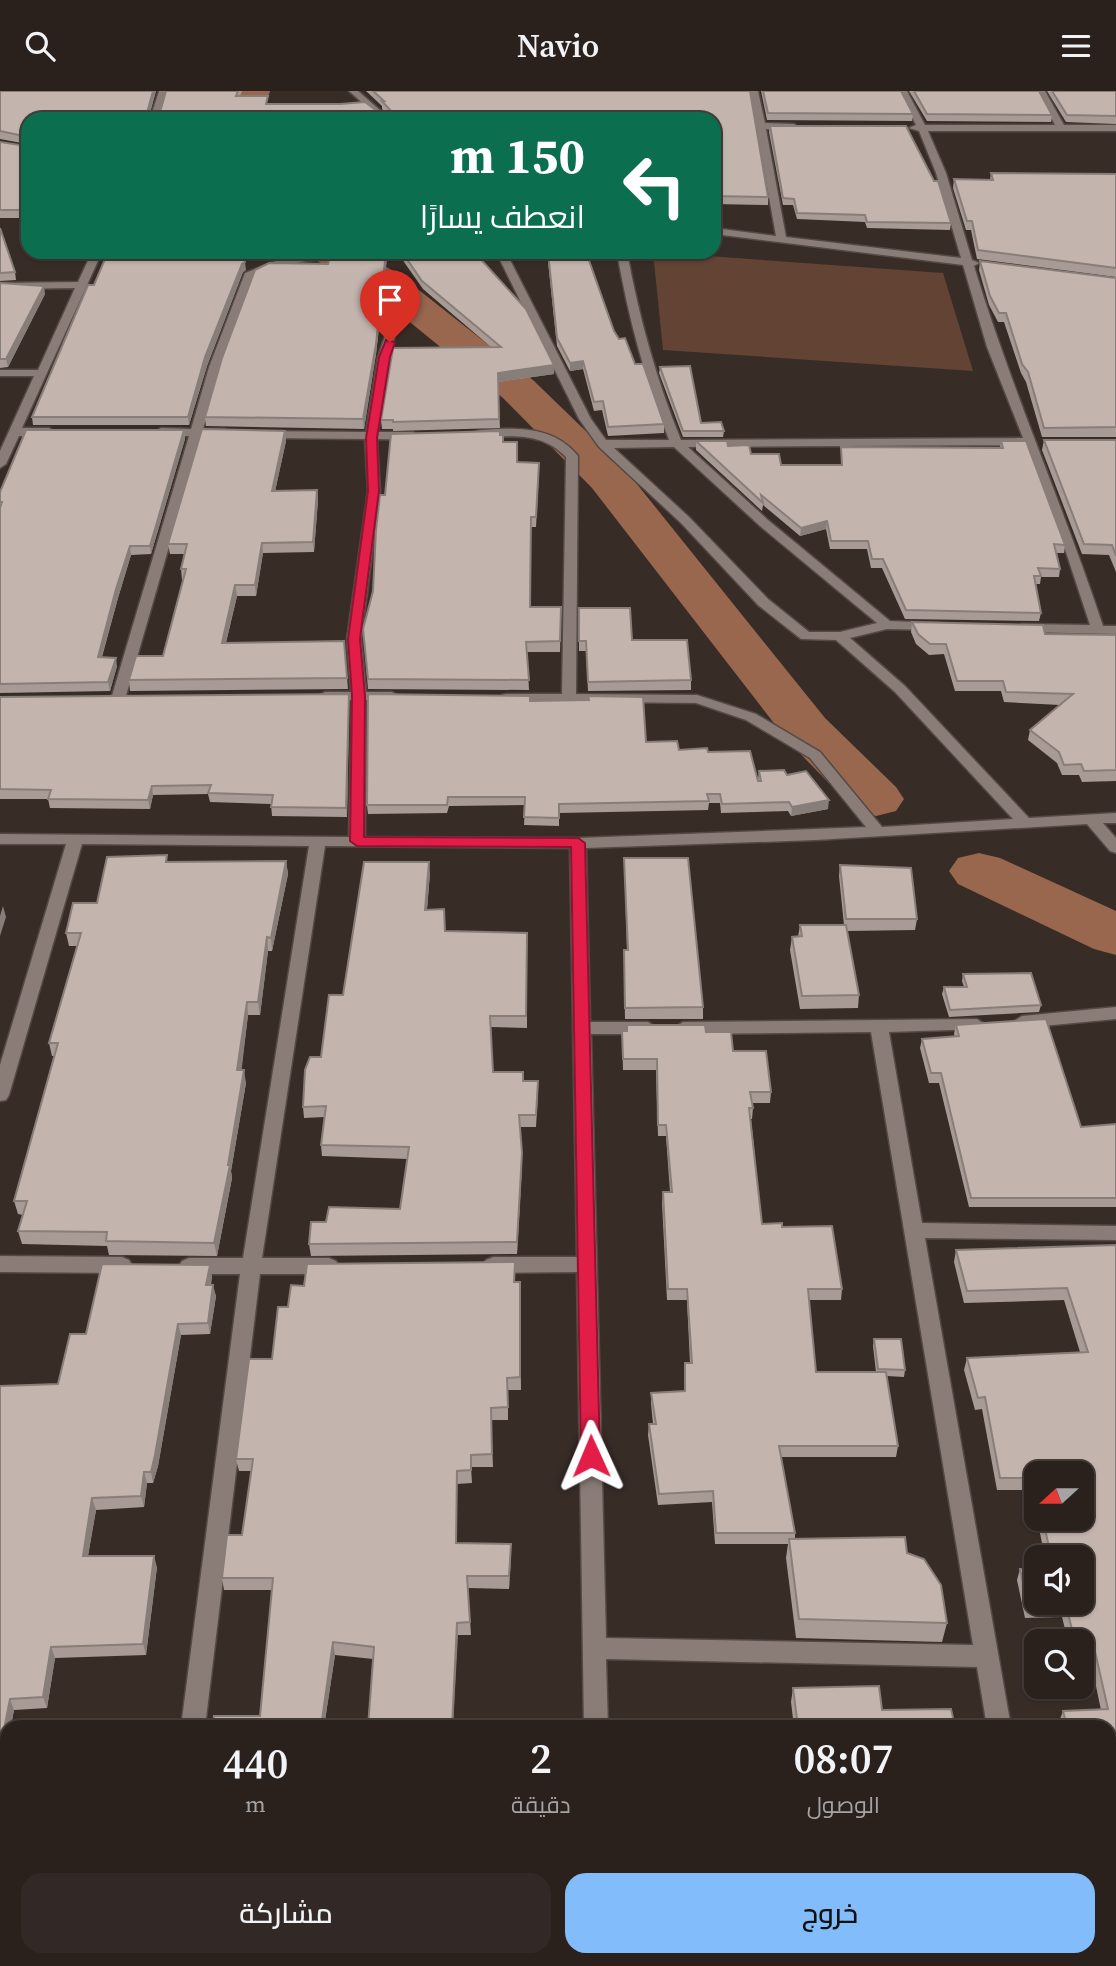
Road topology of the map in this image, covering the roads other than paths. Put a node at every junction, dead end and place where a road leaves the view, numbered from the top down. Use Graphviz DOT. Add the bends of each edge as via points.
graph roads {
  1 [pos="163,91"];
  2 [pos="353,91"];
  3 [pos="754,91"];
  4 [pos="903,91"];
  5 [pos="1041,91"];
  6 [pos="156,112"];
  7 [pos="378,112"];
  8 [pos="760,126"];
  9 [pos="800,127"];
  10 [pos="895,127"];
  11 [pos="922,128"];
  12 [pos="1061,128"];
  13 [pos="1116,128"];
  14 [pos="721,232"];
  15 [pos="782,240"];
  16 [pos="94,259"];
  17 [pos="259,259"];
  18 [pos="325,259"];
  19 [pos="505,259"];
  20 [pos="623,259"];
  21 [pos="966,262"];
  22 [pos="979,264"];
  23 [pos="256,269"];
  24 [pos="82,285"];
  25 [pos="0,286"];
  26 [pos="392,330"];
  27 [pos="0,373"];
  28 [pos="41,373"];
  29 [pos="15,432"];
  30 [pos="56,432"];
  31 [pos="154,432"];
  32 [pos="196,432"];
  33 [pos="236,433"];
  34 [pos="250,434"];
  35 [pos="467,434"];
  36 [pos="426,436"];
  37 [pos="371,438"];
  38 [pos="676,443"];
  39 [pos="1036,443"];
  40 [pos="603,444"];
  41 [pos="0,464"];
  42 [pos="887,625"];
  43 [pos="953,627"];
  44 [pos="1006,628"];
  45 [pos="1098,630"];
  46 [pos="1116,630"];
  47 [pos="840,636"];
  48 [pos="305,696"];
  49 [pos="359,696"];
  50 [pos="411,697"];
  51 [pos="490,698"];
  52 [pos="118,699"];
  53 [pos="569,699"];
  54 [pos="1116,818"];
  55 [pos="1091,820"];
  56 [pos="1026,823"];
  57 [pos="878,832"];
  58 [pos="0,839"];
  59 [pos="75,840"];
  60 [pos="318,841"];
  61 [pos="357,841"];
  62 [pos="578,843"];
  63 [pos="1116,848"];
  64 [pos="1116,1013"];
  65 [pos="879,1027"];
  66 [pos="582,1028"];
  67 [pos="0,1095"];
  68 [pos="914,1230"];
  69 [pos="1116,1233"];
  70 [pos="0,1264"];
  71 [pos="587,1264"];
  72 [pos="475,1265"];
  73 [pos="139,1266"];
  74 [pos="167,1266"];
  75 [pos="349,1266"];
  76 [pos="251,1267"];
  77 [pos="594,1648"];
  78 [pos="987,1656"];
  79 [pos="193,1720"];
  80 [pos="596,1720"];
  81 [pos="998,1720"];
  1 -- 6 [label="street"];
  2 -- 7 [label="street"];
  3 -- 8 [label="street"];
  4 -- 11 [label="street"];
  5 -- 12 [label="street"];
  8 -- 9 [label="street"];
  8 -- 15 [label="street"];
  10 -- 11 [label="street"];
  11 -- 12 [label="street"];
  11 -- 21 [label="street" via="941,173"];
  12 -- 13 [label="street"];
  14 -- 15 [label="street"];
  15 -- 21 [label="street"];
  16 -- 24 [label="street"];
  17 -- 23 [label="street"];
  18 -- 23 [label="street"];
  19 -- 40 [label="street" via="585,419"];
  20 -- 38 [label="street" via="632,308"];
  21 -- 22 [label="street"];
  21 -- 39 [label="street" via="993,347"];
  23 -- 32 [label="street" via="249,275 215,367"];
  24 -- 25 [label="street"];
  24 -- 28 [label="street"];
  26 -- 37 [label="street"];
  27 -- 28 [label="street"];
  28 -- 29 [label="street"];
  29 -- 30 [label="street"];
  29 -- 41 [label="street"];
  31 -- 32 [label="street"];
  32 -- 33 [label="street"];
  32 -- 52 [label="street"];
  34 -- 37 [label="street"];
  35 -- 53 [label="street" via="544,434 572,456"];
  36 -- 37 [label="street"];
  37 -- 49 [label="street" via="374,491 354,639"];
  38 -- 39 [label="street"];
  38 -- 40 [label="street"];
  38 -- 42 [label="street"];
  39 -- 45 [label="street"];
  40 -- 47 [label="street" via="685,520 763,602 806,636"];
  42 -- 43 [label="street"];
  42 -- 47 [label="street"];
  44 -- 45 [label="street"];
  45 -- 46 [label="street"];
  47 -- 56 [label="street" via="900,689"];
  48 -- 49 [label="street"];
  49 -- 50 [label="street"];
  49 -- 61 [label="street"];
  51 -- 53 [label="street"];
  53 -- 57 [label="street" via="698,699 751,717 816,755"];
  54 -- 55 [label="street"];
  55 -- 56 [label="street"];
  55 -- 63 [label="street"];
  56 -- 57 [label="street"];
  57 -- 62 [label="street"];
  58 -- 59 [label="street"];
  59 -- 60 [label="street"];
  59 -- 67 [label="street"];
  60 -- 61 [label="street"];
  60 -- 76 [label="street"];
  61 -- 62 [label="street"];
  62 -- 66 [label="street"];
  64 -- 65 [label="street" via="999,1024"];
  65 -- 66 [label="street"];
  65 -- 68 [label="street"];
  66 -- 71 [label="street"];
  68 -- 69 [label="street"];
  68 -- 78 [label="street"];
  70 -- 73 [label="street"];
  71 -- 72 [label="street"];
  71 -- 77 [label="street"];
  74 -- 76 [label="street"];
  75 -- 76 [label="street"];
  76 -- 79 [label="street"];
  77 -- 78 [label="street"];
  77 -- 80 [label="street"];
  78 -- 81 [label="street"];
}
